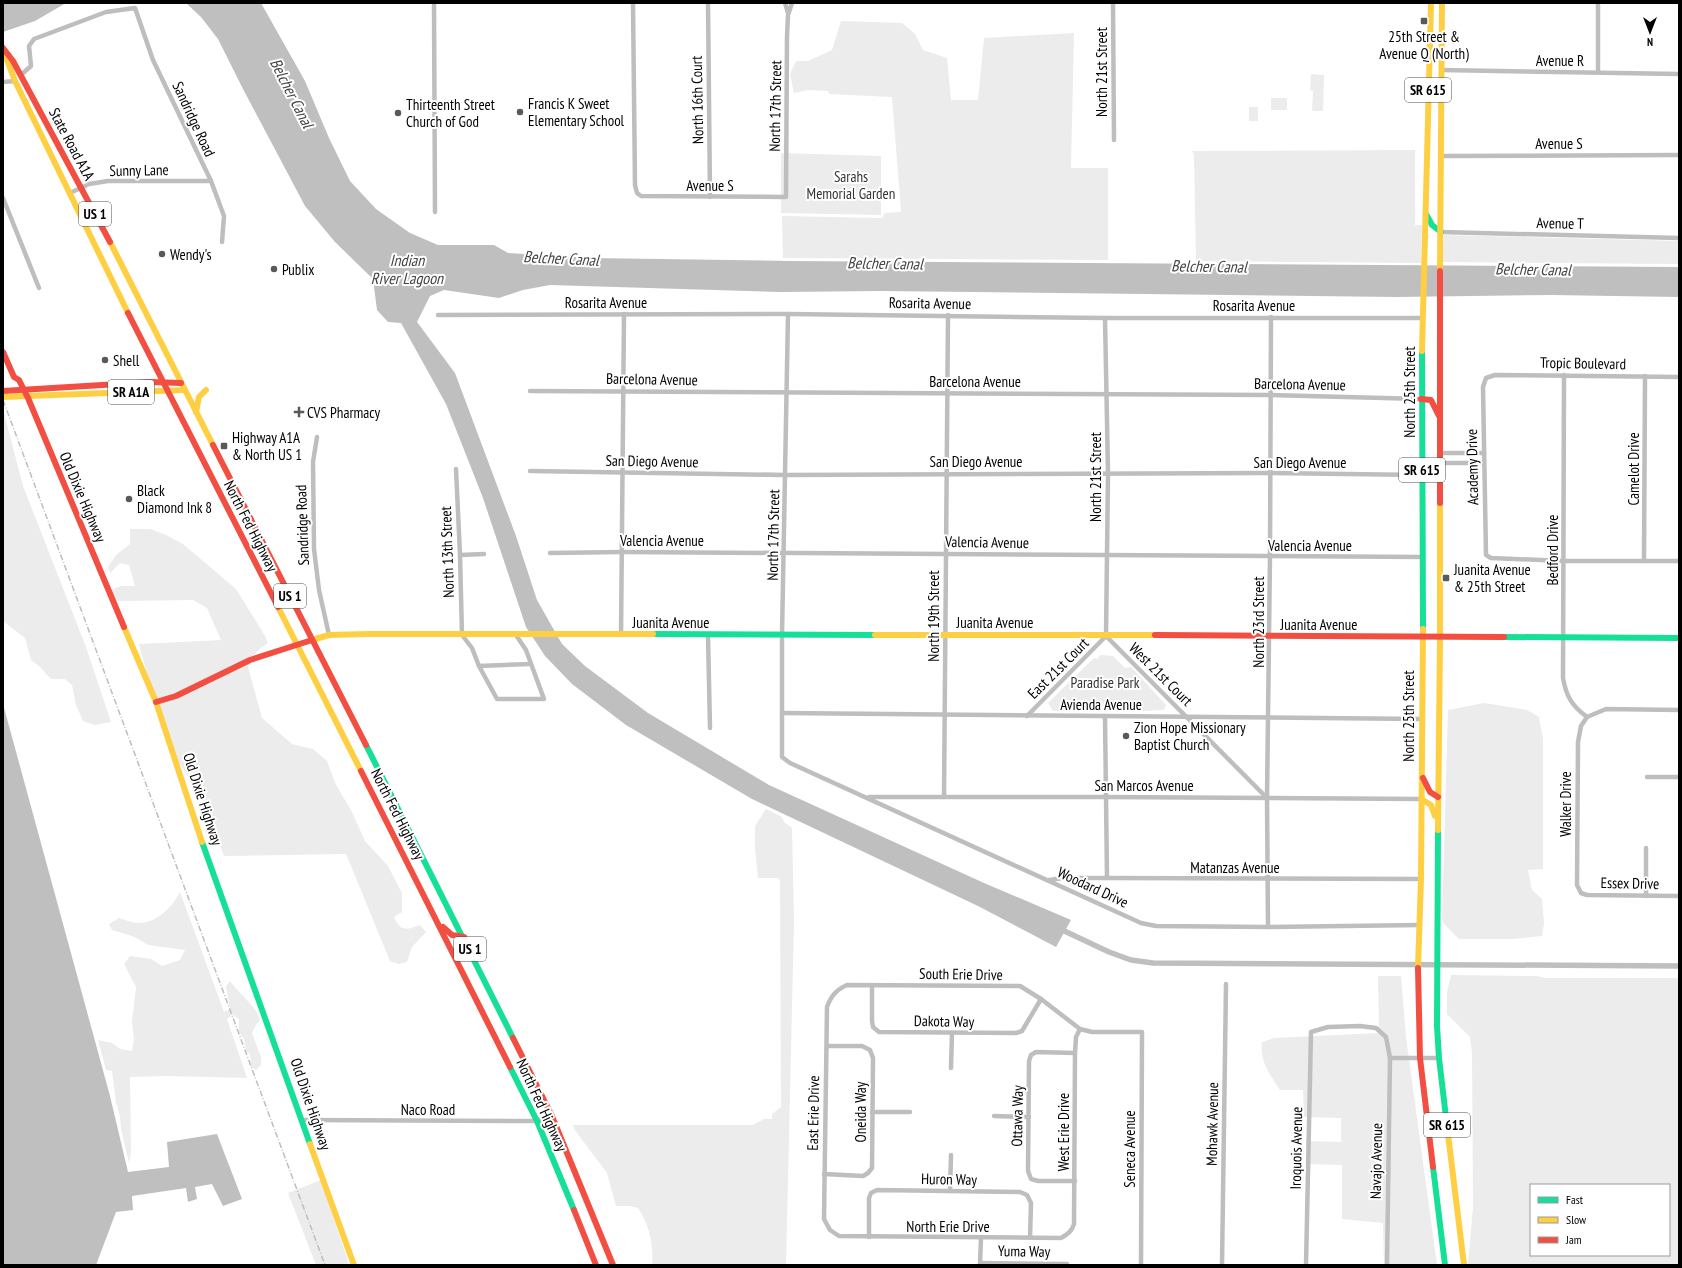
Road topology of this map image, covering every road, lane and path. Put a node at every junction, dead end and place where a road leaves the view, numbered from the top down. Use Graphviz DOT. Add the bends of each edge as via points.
graph roads {
  1 [pos="434,3"];
  2 [pos="633,3"];
  3 [pos="708,3"];
  4 [pos="785,3"];
  5 [pos="792,3"];
  6 [pos="1113,3"];
  7 [pos="1431,3"];
  8 [pos="1442,3"];
  9 [pos="1598,3"];
  10 [pos="788,15"];
  11 [pos="3,49"];
  12 [pos="1441,70"];
  13 [pos="1598,72"];
  14 [pos="1679,74"];
  15 [pos="21,75"];
  16 [pos="15,81"];
  17 [pos="3,82"];
  18 [pos="1114,140"];
  19 [pos="1679,154"];
  20 [pos="1440,156"];
  21 [pos="211,181"];
  22 [pos="80,188"];
  23 [pos="70,193"];
  24 [pos="710,197"];
  25 [pos="786,197"];
  26 [pos="3,198"];
  27 [pos="435,212"];
  28 [pos="1425,212"];
  29 [pos="9,214"];
  30 [pos="3,216"];
  31 [pos="1441,232"];
  32 [pos="1679,238"];
  33 [pos="222,242"];
  34 [pos="39,288"];
  35 [pos="624,314"];
  36 [pos="788,314"];
  37 [pos="438,315"];
  38 [pos="948,315"];
  39 [pos="1271,317"];
  40 [pos="1105,318"];
  41 [pos="1422,318"];
  42 [pos="3,352"];
  43 [pos="1564,374"];
  44 [pos="1645,376"];
  45 [pos="1679,376"];
  46 [pos="1486,378"];
  47 [pos="163,382"];
  48 [pos="181,383"];
  49 [pos="168,390"];
  50 [pos="185,390"];
  51 [pos="206,390"];
  52 [pos="623,390"];
  53 [pos="3,391"];
  54 [pos="530,391"];
  55 [pos="786,393"];
  56 [pos="946,393"];
  57 [pos="1106,394"];
  58 [pos="1270,395"];
  59 [pos="3,397"];
  60 [pos="1421,399"];
  61 [pos="196,412"];
  62 [pos="1440,418"];
  63 [pos="317,438"];
  64 [pos="1440,453"];
  65 [pos="1483,453"];
  66 [pos="1440,463"];
  67 [pos="1483,463"];
  68 [pos="456,469"];
  69 [pos="530,471"];
  70 [pos="623,472"];
  71 [pos="948,473"];
  72 [pos="1270,473"];
  73 [pos="1108,474"];
  74 [pos="786,475"];
  75 [pos="1422,475"];
  76 [pos="623,552"];
  77 [pos="550,553"];
  78 [pos="784,553"];
  79 [pos="484,554"];
  80 [pos="945,554"];
  81 [pos="460,555"];
  82 [pos="1107,556"];
  83 [pos="1270,556"];
  84 [pos="1423,557"];
  85 [pos="1564,561"];
  86 [pos="1644,561"];
  87 [pos="1679,561"];
  88 [pos="329,635"];
  89 [pos="462,635"];
  90 [pos="516,635"];
  91 [pos="621,635"];
  92 [pos="782,635"];
  93 [pos="945,635"];
  94 [pos="708,636"];
  95 [pos="1106,636"];
  96 [pos="1270,637"];
  97 [pos="1564,637"];
  98 [pos="1422,638"];
  99 [pos="1440,638"];
  100 [pos="1679,638"];
  101 [pos="312,640"];
  102 [pos="297,644"];
  103 [pos="530,664"];
  104 [pos="479,666"];
  105 [pos="156,702"];
  106 [pos="1679,710"];
  107 [pos="782,713"];
  108 [pos="944,716"];
  109 [pos="1027,716"];
  110 [pos="1105,717"];
  111 [pos="1187,717"];
  112 [pos="1269,717"];
  113 [pos="1587,717"];
  114 [pos="1421,719"];
  115 [pos="710,728"];
  116 [pos="782,757"];
  117 [pos="1421,774"];
  118 [pos="1646,777"];
  119 [pos="1679,777"];
  120 [pos="868,797"];
  121 [pos="944,797"];
  122 [pos="1105,797"];
  123 [pos="1438,797"];
  124 [pos="1267,798"];
  125 [pos="1421,799"];
  126 [pos="1437,823"];
  127 [pos="1646,848"];
  128 [pos="1106,878"];
  129 [pos="1268,879"];
  130 [pos="1421,879"];
  131 [pos="1049,880"];
  132 [pos="1581,893"];
  133 [pos="1646,896"];
  134 [pos="1679,896"];
  135 [pos="439,923"];
  136 [pos="1420,925"];
  137 [pos="1268,927"];
  138 [pos="464,937"];
  139 [pos="1226,984"];
  140 [pos="872,985"];
  141 [pos="832,996"];
  142 [pos="1041,999"];
  143 [pos="1080,1029"];
  144 [pos="1311,1032"];
  145 [pos="952,1033"];
  146 [pos="826,1046"];
  147 [pos="1075,1054"];
  148 [pos="1390,1058"];
  149 [pos="1420,1058"];
  150 [pos="1439,1058"];
  151 [pos="951,1068"];
  152 [pos="872,1112"];
  153 [pos="910,1112"];
  154 [pos="551,1114"];
  155 [pos="994,1116"];
  156 [pos="1029,1117"];
  157 [pos="302,1120"];
  158 [pos="537,1122"];
  159 [pos="950,1156"];
  160 [pos="824,1174"];
  161 [pos="1075,1181"];
  162 [pos="950,1191"];
  163 [pos="830,1230"];
  164 [pos="1068,1234"];
  165 [pos="869,1237"];
  166 [pos="981,1238"];
  167 [pos="1030,1238"];
  168 [pos="980,1264"];
  169 [pos="1067,1264"];
  170 [pos="354,1265"];
  171 [pos="596,1265"];
  172 [pos="612,1265"];
  173 [pos="1141,1265"];
  174 [pos="1222,1265"];
  175 [pos="1306,1265"];
  176 [pos="1387,1265"];
  177 [pos="1445,1265"];
  178 [pos="1464,1265"];
  1 -- 27 [label="street"];
  2 -- 24 [label="street, Avenue S" via="637,193 641,196"];
  3 -- 24 [label="street, North 16th Court"];
  4 -- 10 [label="street, North 17th Street"];
  5 -- 10 [label="street, North 17th Street"];
  6 -- 18 [label="street, North 21st Street"];
  7 -- 28 [label="main road, North 25th Street / SR 615"];
  8 -- 12 [label="main road, North 25th Street / SR 615"];
  9 -- 13 [label="street"];
  10 -- 25 [label="street, North 17th Street"];
  11 -- 15 [label="main road, State Road A1A / US 1"];
  11 -- 16 [label="main road, State Road A1A / US 1"];
  12 -- 13 [label="street, Avenue R"];
  12 -- 20 [label="main road, North 25th Street / SR 615"];
  13 -- 14 [label="street, Avenue R"];
  15 -- 21 [label="street, Sandridge Road" via="31,66 29,46 34,39 106,12 135,8 153,60"];
  15 -- 22 [label="main road, State Road A1A / US 1"];
  16 -- 17 [label="street"];
  16 -- 23 [label="main road, State Road A1A / US 1"];
  19 -- 20 [label="street, Avenue S"];
  20 -- 31 [label="main road, North 25th Street / SR 615"];
  21 -- 22 [label="street, Sunny Lane" via="108,181"];
  21 -- 33 [label="street, Sandridge Road" via="224,216"];
  22 -- 23 [label="street, Sunny Lane"];
  22 -- 48 [label="main road, State Road A1A / US 1"];
  23 -- 47 [label="main road, State Road A1A / US 1"];
  24 -- 25 [label="street, Avenue S"];
  26 -- 29 [label="street"];
  28 -- 31 [label="main road" via="1432,226"];
  28 -- 41 [label="main road, North 25th Street / SR 615"];
  29 -- 30 [label="street"];
  29 -- 34 [label="street"];
  31 -- 32 [label="street, Avenue T"];
  31 -- 62 [label="main road, North 25th Street / SR 615"];
  35 -- 36 [label="street, Rosarita Avenue"];
  35 -- 37 [label="street, Rosarita Avenue"];
  35 -- 52 [label="street"];
  36 -- 38 [label="street, Rosarita Avenue"];
  36 -- 55 [label="street, North 17th Street"];
  38 -- 40 [label="street, Rosarita Avenue"];
  38 -- 56 [label="street, North 19th Street"];
  39 -- 40 [label="street, Rosarita Avenue"];
  39 -- 41 [label="street, Rosarita Avenue"];
  39 -- 58 [label="street, North 23rd Street"];
  40 -- 57 [label="street, North 21st Street"];
  41 -- 60 [label="main road, North 25th Street / SR 615"];
  42 -- 105 [label="main road, Old Dixie Highway" via="14,377 24,387"];
  43 -- 44 [label="street, Tropic Boulevard"];
  43 -- 46 [label="street, Tropic Boulevard" via="1495,375"];
  43 -- 85 [label="street, Bedford Drive"];
  44 -- 45 [label="street, Tropic Boulevard"];
  44 -- 86 [label="street, Camelot Drive"];
  46 -- 65 [label="street, Academy Drive" via="1483,387"];
  47 -- 48 [label="main road, SR A1A"];
  47 -- 49 [label="main road, North Fed Highway / US 1"];
  47 -- 53 [label="main road, SR A1A"];
  48 -- 50 [label="main road, US 1"];
  49 -- 50 [label="main road, SR A1A"];
  49 -- 59 [label="main road, SR A1A"];
  49 -- 102 [label="main road, North Fed Highway / US 1"];
  50 -- 61 [label="main road, US 1"];
  51 -- 61 [label="main road" via="199,397"];
  52 -- 54 [label="street, Barcelona Avenue"];
  52 -- 55 [label="street, Barcelona Avenue"];
  52 -- 70 [label="street"];
  55 -- 56 [label="street, Barcelona Avenue"];
  55 -- 74 [label="street, North 17th Street"];
  56 -- 57 [label="street, Barcelona Avenue"];
  56 -- 71 [label="street, North 19th Street"];
  57 -- 58 [label="street, Barcelona Avenue"];
  57 -- 73 [label="street, North 21st Street"];
  58 -- 60 [label="street, Barcelona Avenue"];
  58 -- 72 [label="street, North 23rd Street"];
  60 -- 62 [label="main road" via="1430,400"];
  60 -- 75 [label="main road, North 25th Street / SR 615"];
  61 -- 101 [label="main road, North Fed Highway / US 1"];
  62 -- 64 [label="main road, North 25th Street / SR 615"];
  63 -- 88 [label="street, Sandridge Road" via="313,462 314,549 319,590"];
  64 -- 65 [label="street"];
  64 -- 66 [label="main road, North 25th Street / SR 615"];
  65 -- 67 [label="street, Academy Drive"];
  66 -- 67 [label="street"];
  66 -- 99 [label="main road, North 25th Street / SR 615"];
  67 -- 85 [label="street, Academy Drive" via="1486,555 1491,558"];
  68 -- 81 [label="street, North 13th Street"];
  69 -- 70 [label="street, San Diego Avenue"];
  70 -- 74 [label="street, San Diego Avenue"];
  70 -- 76 [label="street"];
  71 -- 73 [label="street, San Diego Avenue"];
  71 -- 74 [label="street, San Diego Avenue"];
  71 -- 80 [label="street, North 19th Street"];
  72 -- 73 [label="street, San Diego Avenue"];
  72 -- 75 [label="street, San Diego Avenue"];
  72 -- 83 [label="street, North 23rd Street"];
  73 -- 82 [label="street, North 21st Street"];
  74 -- 78 [label="street, North 17th Street"];
  75 -- 84 [label="main road, North 25th Street / SR 615"];
  76 -- 77 [label="street, Valencia Avenue"];
  76 -- 78 [label="street, Valencia Avenue"];
  76 -- 91 [label="street"];
  78 -- 80 [label="street, Valencia Avenue"];
  78 -- 92 [label="street, North 17th Street"];
  79 -- 81 [label="street"];
  80 -- 82 [label="street, Valencia Avenue"];
  80 -- 93 [label="street, North 19th Street"];
  81 -- 89 [label="street, North 13th Street"];
  82 -- 83 [label="street, Valencia Avenue"];
  82 -- 95 [label="street, North 21st Street"];
  83 -- 84 [label="street, Valencia Avenue"];
  83 -- 96 [label="street, North 23rd Street"];
  84 -- 98 [label="main road, North 25th Street / SR 615"];
  85 -- 86 [label="street"];
  85 -- 97 [label="street, Bedford Drive"];
  86 -- 87 [label="street"];
  88 -- 89 [label="main road, Juanita Avenue"];
  88 -- 101 [label="main road, Juanita Avenue"];
  89 -- 90 [label="main road, Juanita Avenue"];
  89 -- 104 [label="street" via="472,648"];
  90 -- 91 [label="main road, Juanita Avenue"];
  90 -- 103 [label="street" via="526,650"];
  91 -- 94 [label="main road, Juanita Avenue"];
  92 -- 93 [label="main road, Juanita Avenue"];
  92 -- 94 [label="main road, Juanita Avenue"];
  92 -- 107 [label="street, North 17th Street"];
  93 -- 95 [label="main road, Juanita Avenue"];
  93 -- 108 [label="street, North 19th Street"];
  94 -- 115 [label="street"];
  95 -- 96 [label="main road, Juanita Avenue"];
  95 -- 109 [label="street, East 21st Court"];
  95 -- 111 [label="street, West 21st Court"];
  96 -- 98 [label="main road, Juanita Avenue"];
  96 -- 112 [label="street, North 23rd Street"];
  97 -- 99 [label="main road, Juanita Avenue"];
  97 -- 100 [label="main road, Juanita Avenue"];
  97 -- 113 [label="street, Bedford Drive" via="1565,692"];
  98 -- 99 [label="main road, Juanita Avenue"];
  98 -- 114 [label="main road, North 25th Street / SR 615"];
  99 -- 123 [label="main road, North 25th Street / SR 615"];
  101 -- 102 [label="main road, Juanita Avenue"];
  101 -- 138 [label="main road, North Fed Highway / US 1"];
  102 -- 105 [label="main road, Juanita Avenue" via="250,660 176,696"];
  102 -- 135 [label="main road, North Fed Highway / US 1"];
  103 -- 104 [label="street"];
  103 -- 104 [label="street" via="544,699 497,700"];
  105 -- 157 [label="main road, Old Dixie Highway" via="202,841"];
  106 -- 113 [label="street" via="1606,709"];
  107 -- 108 [label="street, Avienda Avenue"];
  107 -- 116 [label="street, North 17th Street"];
  108 -- 109 [label="street, Avienda Avenue"];
  108 -- 121 [label="street, North 19th Street"];
  109 -- 110 [label="street, Avienda Avenue"];
  110 -- 111 [label="street, Avienda Avenue"];
  110 -- 122 [label="street"];
  111 -- 112 [label="street, Avienda Avenue"];
  111 -- 124 [label="street, West 21st Court"];
  112 -- 114 [label="street, Avienda Avenue"];
  112 -- 124 [label="street, North 23rd Street"];
  113 -- 132 [label="street, Walker Drive" via="1578,742 1577,884"];
  114 -- 117 [label="main road, North 25th Street / SR 615"];
  116 -- 120 [label="street, Woodard Drive" via="790,763"];
  117 -- 123 [label="main road" via="1430,793"];
  117 -- 125 [label="main road, North 25th Street / SR 615"];
  118 -- 119 [label="street"];
  120 -- 121 [label="street, San Marcos Avenue"];
  120 -- 131 [label="street, Woodard Drive"];
  121 -- 122 [label="street, San Marcos Avenue"];
  122 -- 124 [label="street, San Marcos Avenue"];
  122 -- 128 [label="street"];
  123 -- 126 [label="main road, North 25th Street / SR 615"];
  124 -- 125 [label="street, San Marcos Avenue"];
  124 -- 129 [label="street, North 23rd Street"];
  125 -- 126 [label="main road" via="1432,807"];
  125 -- 130 [label="main road, North 25th Street / SR 615"];
  126 -- 150 [label="main road, North 25th Street / SR 615"];
  127 -- 133 [label="street"];
  128 -- 129 [label="street, Matanzas Avenue"];
  128 -- 131 [label="street, Matanzas Avenue"];
  129 -- 130 [label="street, Matanzas Avenue"];
  129 -- 137 [label="street, North 23rd Street"];
  130 -- 136 [label="main road, North 25th Street / SR 615"];
  131 -- 137 [label="street, Woodard Drive" via="1141,923 1156,926"];
  132 -- 133 [label="street, Essex Drive"];
  133 -- 134 [label="street, Essex Drive"];
  135 -- 138 [label="main road" via="451,935"];
  135 -- 158 [label="main road, North Fed Highway / US 1"];
  136 -- 137 [label="street, Woodard Drive"];
  136 -- 149 [label="main road, SR 615"];
  138 -- 154 [label="main road, North Fed Highway / US 1"];
  139 -- 174 [label="street, Mohawk Avenue"];
  140 -- 141 [label="street, South Erie Drive" via="847,985"];
  140 -- 142 [label="street, South Erie Drive" via="1020,986"];
  140 -- 145 [label="street, Dakota Way" via="872,1021 873,1027 879,1032"];
  141 -- 146 [label="street, East Erie Drive" via="827,1007"];
  142 -- 143 [label="street, South Erie Drive"];
  142 -- 145 [label="street, Dakota Way" via="1022,1030 1016,1033"];
  143 -- 147 [label="street, West Erie Drive" via="1076,1037"];
  143 -- 173 [label="street, Seneca Avenue" via="1092,1032 1142,1032"];
  144 -- 148 [label="street, Navajo Avenue" via="1328,1027 1376,1028 1386,1037"];
  144 -- 175 [label="street, Iroquois Avenue"];
  145 -- 151 [label="street"];
  146 -- 152 [label="street, Oneida Way" via="862,1046 870,1050 873,1058"];
  146 -- 160 [label="street, East Erie Drive"];
  147 -- 156 [label="street, Ottawa Way" via="1036,1052 1031,1055"];
  147 -- 161 [label="street, West Erie Drive"];
  148 -- 149 [label="street"];
  148 -- 176 [label="street, Navajo Avenue"];
  149 -- 150 [label="street"];
  149 -- 177 [label="main road, SR 615"];
  150 -- 178 [label="main road, SR 615"];
  152 -- 153 [label="street"];
  152 -- 160 [label="street, Oneida Way" via="872,1168 863,1176"];
  154 -- 158 [label="street"];
  154 -- 172 [label="main road, North Fed Highway / US 1"];
  155 -- 156 [label="street"];
  156 -- 161 [label="street, Ottawa Way" via="1028,1171 1031,1179"];
  157 -- 158 [label="street, Naco Road"];
  157 -- 170 [label="main road, Old Dixie Highway"];
  158 -- 171 [label="main road, North Fed Highway / US 1"];
  159 -- 162 [label="street"];
  160 -- 163 [label="street, East Erie Drive" via="824,1219"];
  161 -- 164 [label="street, West Erie Drive" via="1074,1224"];
  162 -- 165 [label="street, Huron Way" via="877,1190 871,1193"];
  162 -- 167 [label="street, Huron Way" via="1020,1192 1027,1195 1031,1203"];
  163 -- 165 [label="street, North Erie Drive" via="839,1236"];
  164 -- 167 [label="street, North Erie Drive" via="1061,1238"];
  165 -- 166 [label="street, North Erie Drive"];
  166 -- 167 [label="street, North Erie Drive"];
  166 -- 168 [label="street"];
  168 -- 169 [label="street, Yuma Way"];
}
